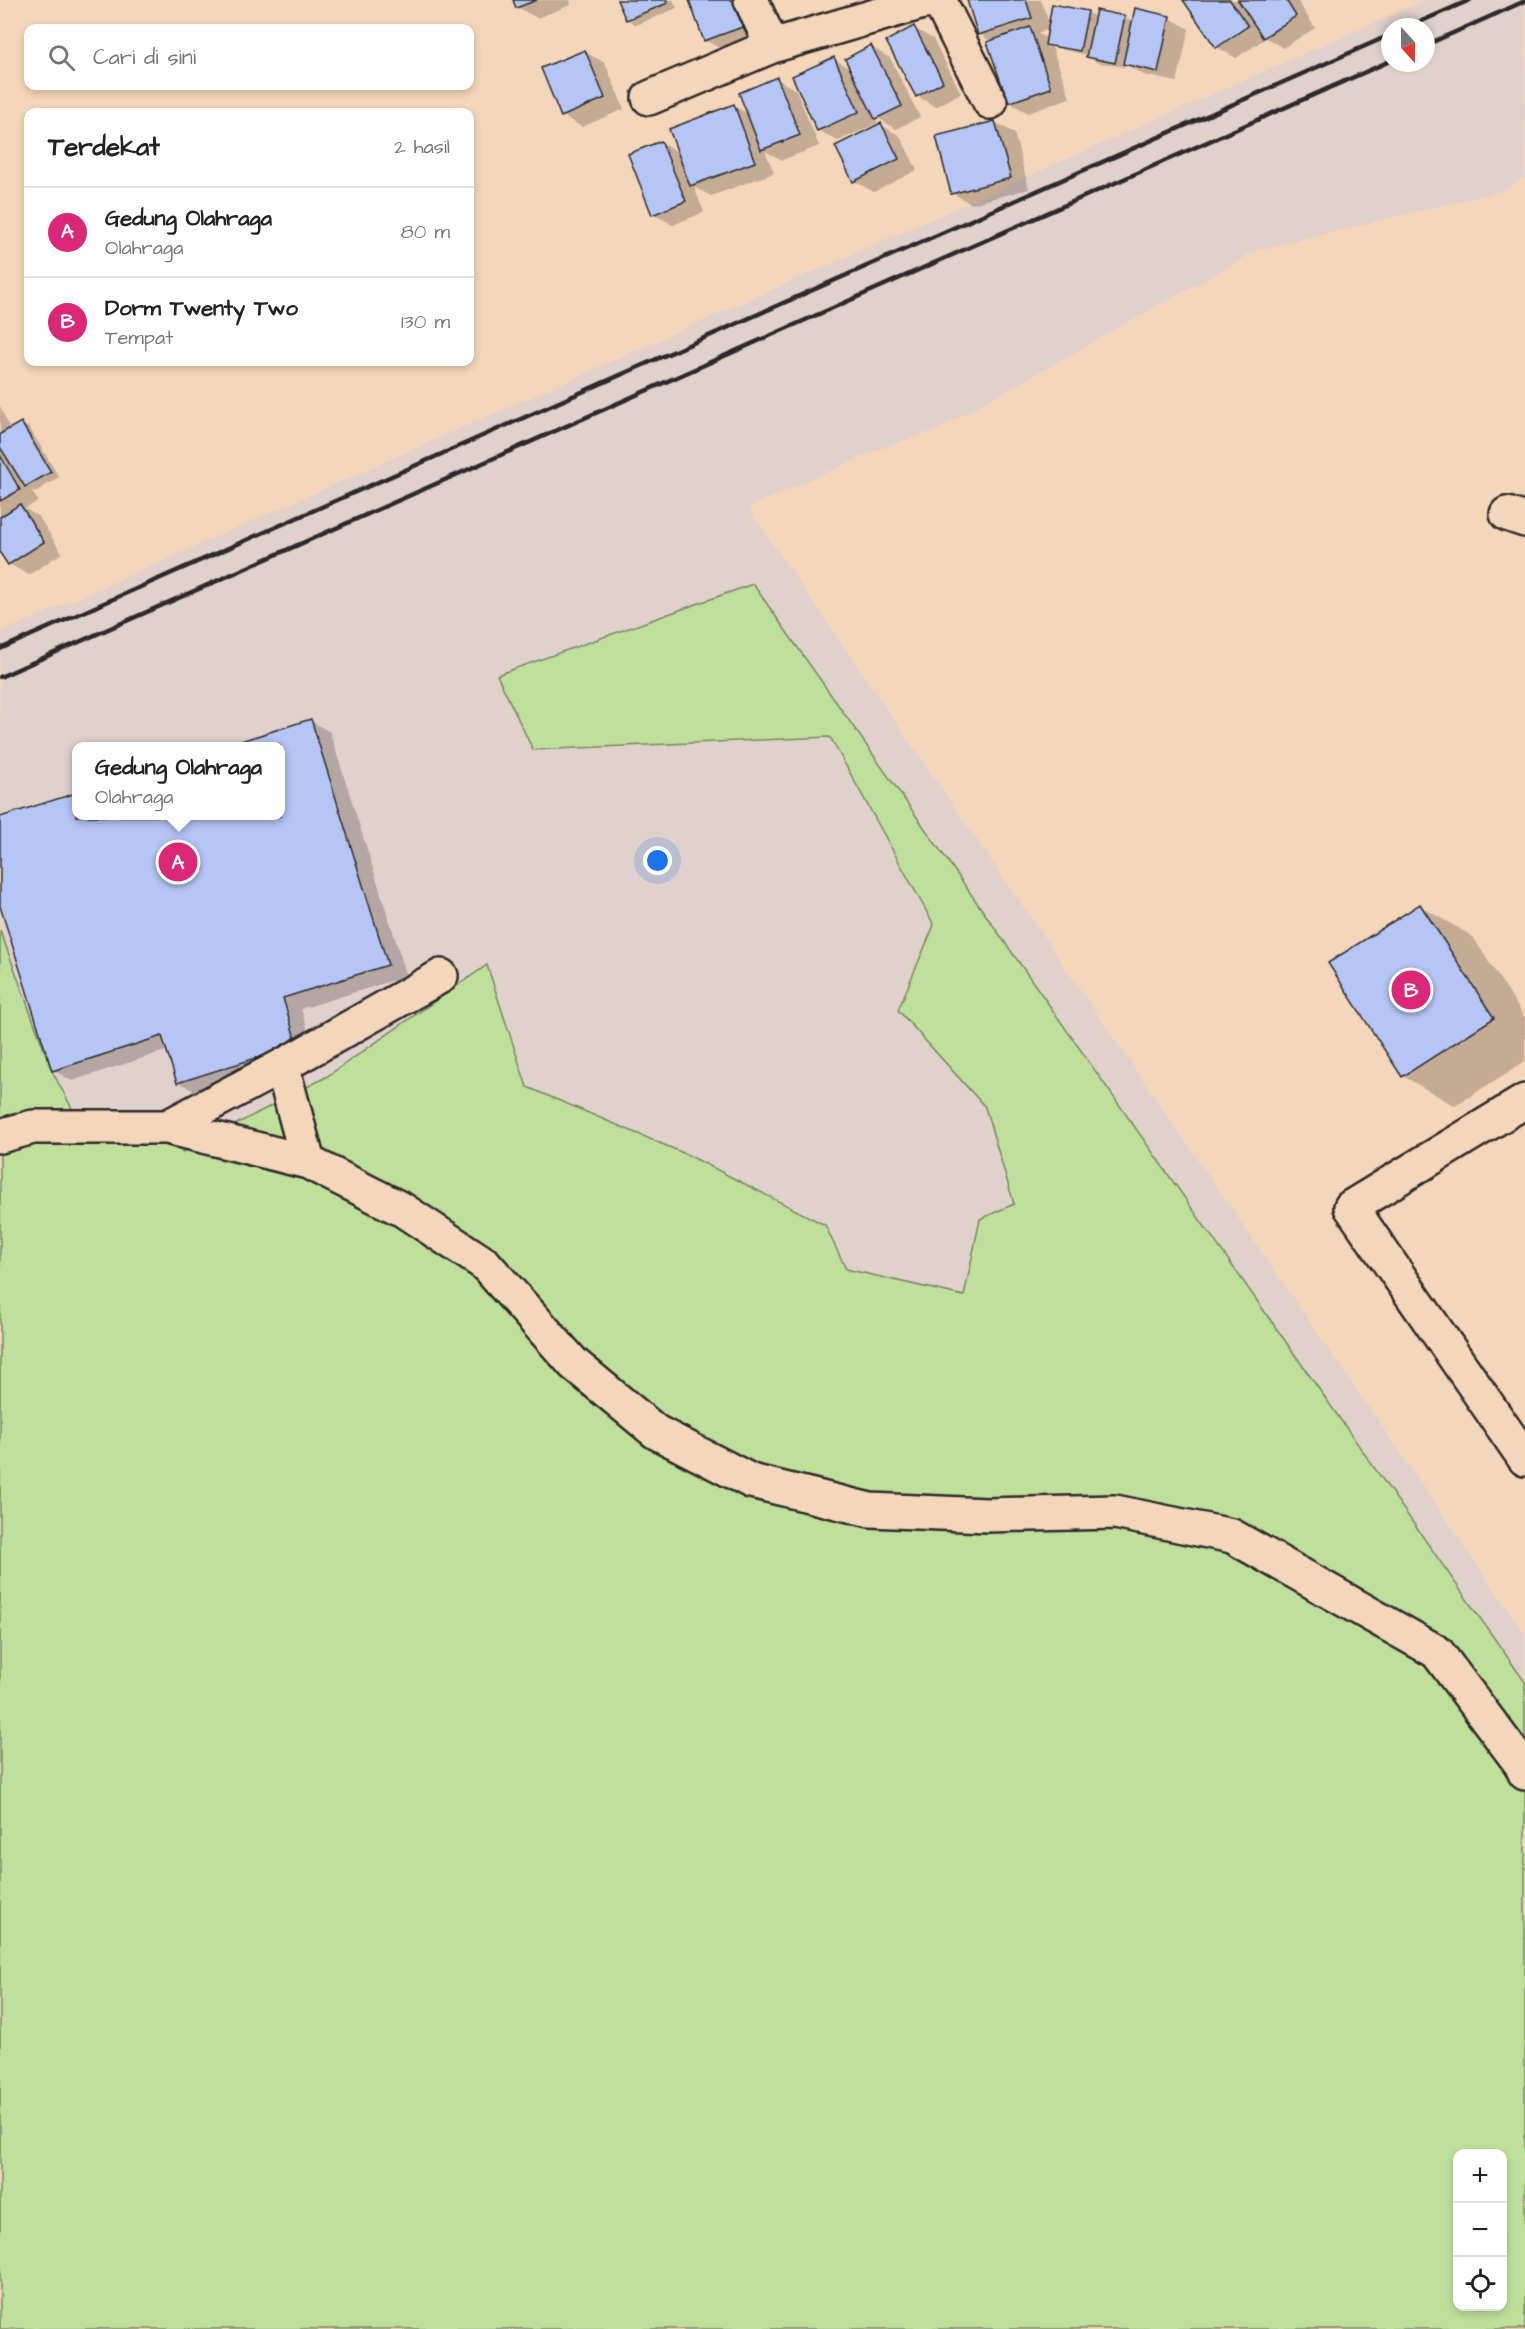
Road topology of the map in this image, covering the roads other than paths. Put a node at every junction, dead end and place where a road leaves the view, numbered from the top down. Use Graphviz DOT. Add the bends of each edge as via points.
graph roads {
  1 [pos="751,0"];
  2 [pos="772,46"];
  3 [pos="649,98"];
  4 [pos="990,102"];
  5 [pos="441,976"];
  6 [pos="282,1066"];
  7 [pos="1525,1101"];
  8 [pos="167,1127"];
  9 [pos="0,1136"];
  10 [pos="308,1162"];
  11 [pos="1525,1459"];
  12 [pos="1525,1773"];
  1 -- 2 [label="street"];
  2 -- 3 [label="street"];
  2 -- 4 [label="street" via="934,1 943,8"];
  5 -- 6 [label="street"];
  6 -- 8 [label="street"];
  6 -- 10 [label="street"];
  7 -- 11 [label="street" via="1352,1208"];
  8 -- 9 [label="street" via="33,1127"];
  8 -- 10 [label="street"];
  10 -- 12 [label="street" via="403,1210 485,1264 574,1364 656,1432 751,1481 870,1510 987,1515 1115,1512 1232,1536 1437,1652"];
}
